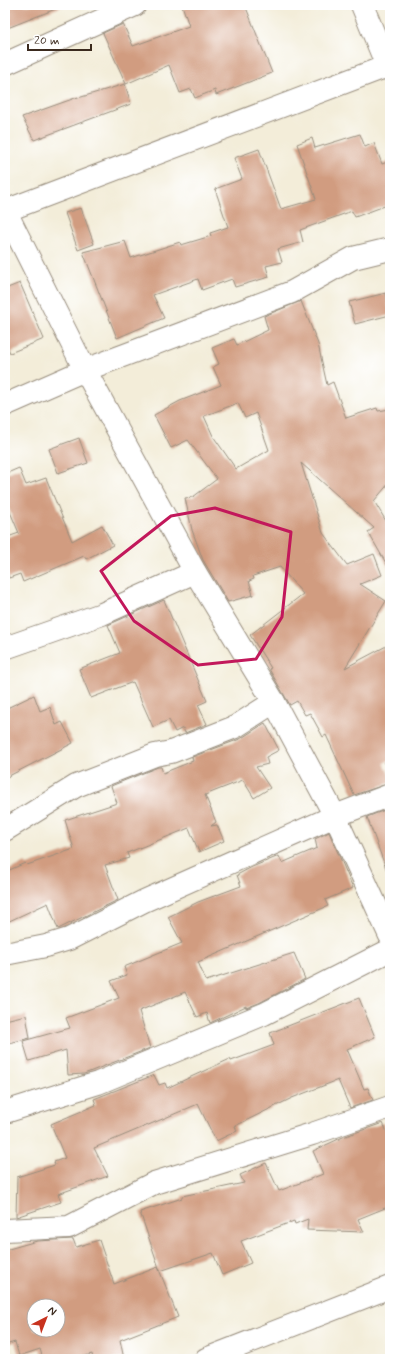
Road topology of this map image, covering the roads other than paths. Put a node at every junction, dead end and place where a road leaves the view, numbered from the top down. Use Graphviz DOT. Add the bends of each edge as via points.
graph roads {
  1 [pos="135,5"];
  2 [pos="362,5"];
  3 [pos="5,64"];
  4 [pos="389,67"];
  5 [pos="5,210"];
  6 [pos="390,249"];
  7 [pos="84,370"];
  8 [pos="5,405"];
  9 [pos="195,572"];
  10 [pos="5,648"];
  11 [pos="274,702"];
  12 [pos="390,796"];
  13 [pos="335,816"];
  14 [pos="5,830"];
  15 [pos="390,936"];
  16 [pos="390,950"];
  17 [pos="5,954"];
  18 [pos="390,1107"];
  19 [pos="5,1112"];
  20 [pos="5,1230"];
  21 [pos="390,1286"];
  22 [pos="206,1359"];
  1 -- 3 [label="street"];
  2 -- 4 [label="street"];
  4 -- 5 [label="street"];
  5 -- 7 [label="street"];
  6 -- 7 [label="street" via="353,258 292,292"];
  7 -- 8 [label="street"];
  7 -- 9 [label="street"];
  9 -- 10 [label="street" via="102,614"];
  9 -- 11 [label="street"];
  11 -- 13 [label="street"];
  11 -- 14 [label="street" via="234,727 171,752 155,754 76,786"];
  12 -- 13 [label="street"];
  13 -- 15 [label="street"];
  13 -- 17 [label="street" via="144,901 70,940"];
  16 -- 19 [label="street" via="264,1014 98,1083"];
  18 -- 20 [label="street" via="154,1183 69,1227"];
  21 -- 22 [label="street"];
}
